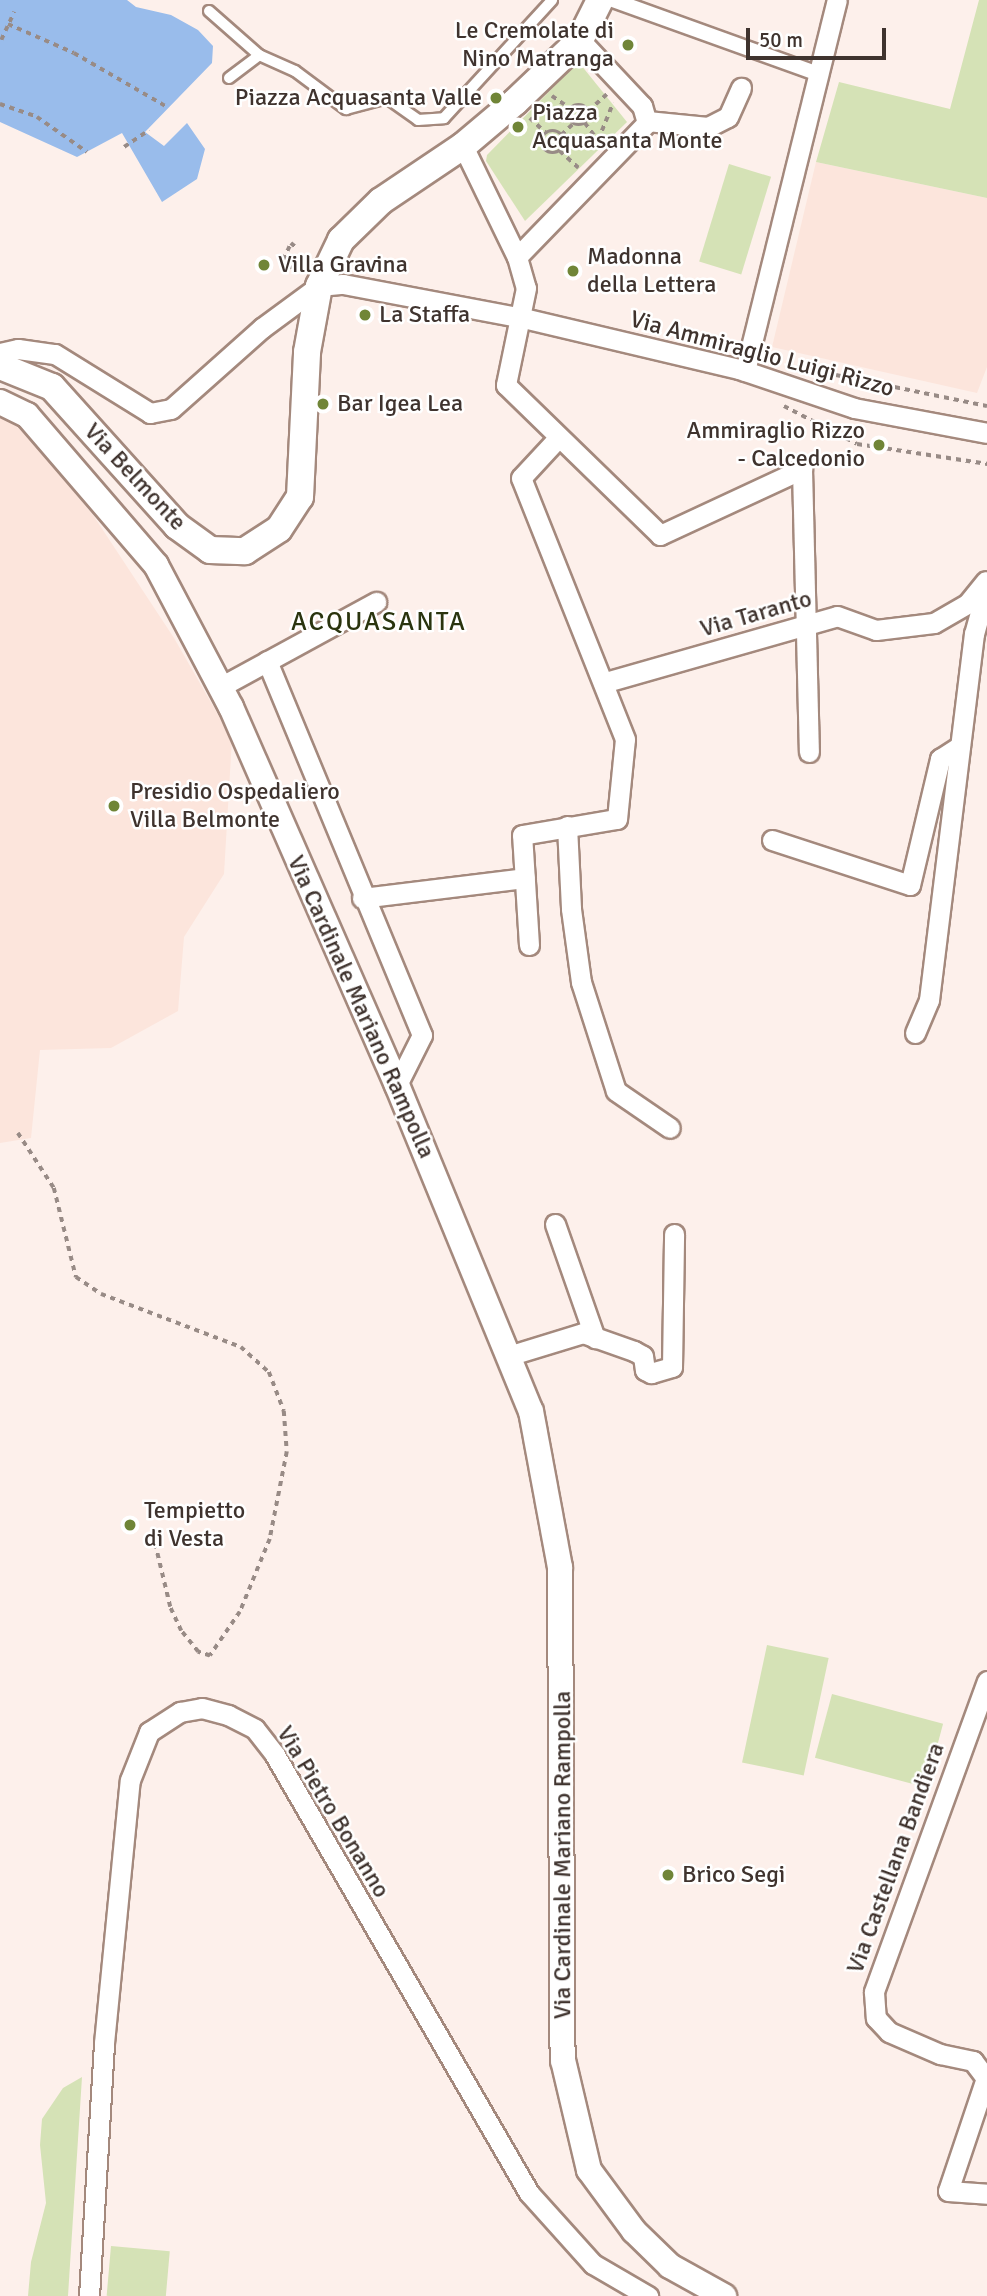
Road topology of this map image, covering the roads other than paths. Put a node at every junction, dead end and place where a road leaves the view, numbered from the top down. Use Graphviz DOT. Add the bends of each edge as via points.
graph roads {
  1 [pos="552,0"];
  2 [pos="600,0"];
  3 [pos="613,0"];
  4 [pos="837,0"];
  5 [pos="209,11"];
  6 [pos="580,40"];
  7 [pos="259,55"];
  8 [pos="818,74"];
  9 [pos="229,78"];
  10 [pos="741,88"];
  11 [pos="647,121"];
  12 [pos="463,146"];
  13 [pos="517,257"];
  14 [pos="318,286"];
  15 [pos="523,318"];
  16 [pos="0,353"];
  17 [pos="0,366"];
  18 [pos="745,371"];
  19 [pos="0,402"];
  20 [pos="987,433"];
  21 [pos="558,438"];
  22 [pos="987,580"];
  23 [pos="987,587"];
  24 [pos="376,602"];
  25 [pos="807,625"];
  26 [pos="267,661"];
  27 [pos="606,682"];
  28 [pos="220,687"];
  29 [pos="960,746"];
  30 [pos="808,752"];
  31 [pos="567,826"];
  32 [pos="772,840"];
  33 [pos="524,878"];
  34 [pos="362,898"];
  35 [pos="529,945"];
  36 [pos="915,1034"];
  37 [pos="397,1085"];
  38 [pos="670,1128"];
  39 [pos="555,1224"];
  40 [pos="674,1234"];
  41 [pos="595,1338"];
  42 [pos="508,1356"];
  43 [pos="987,1681"];
  44 [pos="987,2193"];
  45 [pos="89,2296"];
  46 [pos="648,2296"];
  47 [pos="724,2296"];
  1 -- 7 [label="lane" via="444,118 418,120 387,98 346,108 295,71"];
  2 -- 6 [label="main road"];
  3 -- 8 [label="street"];
  4 -- 8 [label="street"];
  5 -- 7 [label="lane"];
  6 -- 11 [label="street" via="642,106"];
  6 -- 12 [label="main road, Via Belmonte"];
  7 -- 9 [label="lane"];
  8 -- 18 [label="street"];
  10 -- 11 [label="street" via="728,117 708,128"];
  11 -- 13 [label="street" via="633,142"];
  12 -- 13 [label="street"];
  12 -- 14 [label="main road, Via Belmonte" via="358,219 326,264"];
  13 -- 15 [label="street" via="526,288"];
  14 -- 15 [label="street, Via Ammiraglio Luigi Rizzo" via="376,288"];
  14 -- 16 [label="street" via="262,328 171,409 150,413 55,354 18,349"];
  14 -- 17 [label="main road, Via Belmonte" via="307,352 300,497 279,528 245,551 210,550 177,526 52,387"];
  15 -- 18 [label="street, Via Ammiraglio Luigi Rizzo"];
  15 -- 21 [label="street" via="506,385"];
  18 -- 20 [label="street, Via Ammiraglio Luigi Rizzo" via="854,408"];
  19 -- 28 [label="street, Via Cardinale Mariano Rampolla" via="27,415 156,565"];
  21 -- 25 [label="street" via="660,535 802,469"];
  21 -- 27 [label="street" via="522,478 529,506"];
  22 -- 25 [label="street, Via Taranto" via="968,603 934,623 876,629 837,616"];
  23 -- 29 [label="street" via="974,634"];
  24 -- 26 [label="street"];
  25 -- 27 [label="street, Via Taranto"];
  25 -- 30 [label="street"];
  26 -- 28 [label="street"];
  26 -- 34 [label="street"];
  27 -- 31 [label="street" via="625,739 617,819"];
  28 -- 37 [label="street, Via Cardinale Mariano Rampolla"];
  29 -- 32 [label="street" via="940,759 910,886"];
  29 -- 36 [label="street" via="929,1000"];
  31 -- 33 [label="street" via="522,835"];
  31 -- 38 [label="street" via="581,982 616,1091"];
  33 -- 34 [label="street"];
  33 -- 35 [label="street"];
  34 -- 37 [label="street" via="422,1035"];
  37 -- 42 [label="street, Via Cardinale Mariano Rampolla"];
  39 -- 41 [label="street"];
  40 -- 41 [label="street" via="672,1367 651,1373 645,1370 643,1356"];
  41 -- 42 [label="street" via="583,1332"];
  42 -- 47 [label="street, Via Cardinale Mariano Rampolla" via="531,1411 560,1566 566,2072 589,2171 634,2231 670,2266"];
  43 -- 44 [label="street, Via Castellana Bandiera" via="874,1992 876,2018 889,2032 940,2054 973,2061 986,2078 948,2191"];
  45 -- 46 [label="street, Via Pietro Bonanno" via="104,2043 130,1780 149,1732 180,1712 202,1708 228,1714 255,1729 275,1755 529,2193 593,2264"];
}
